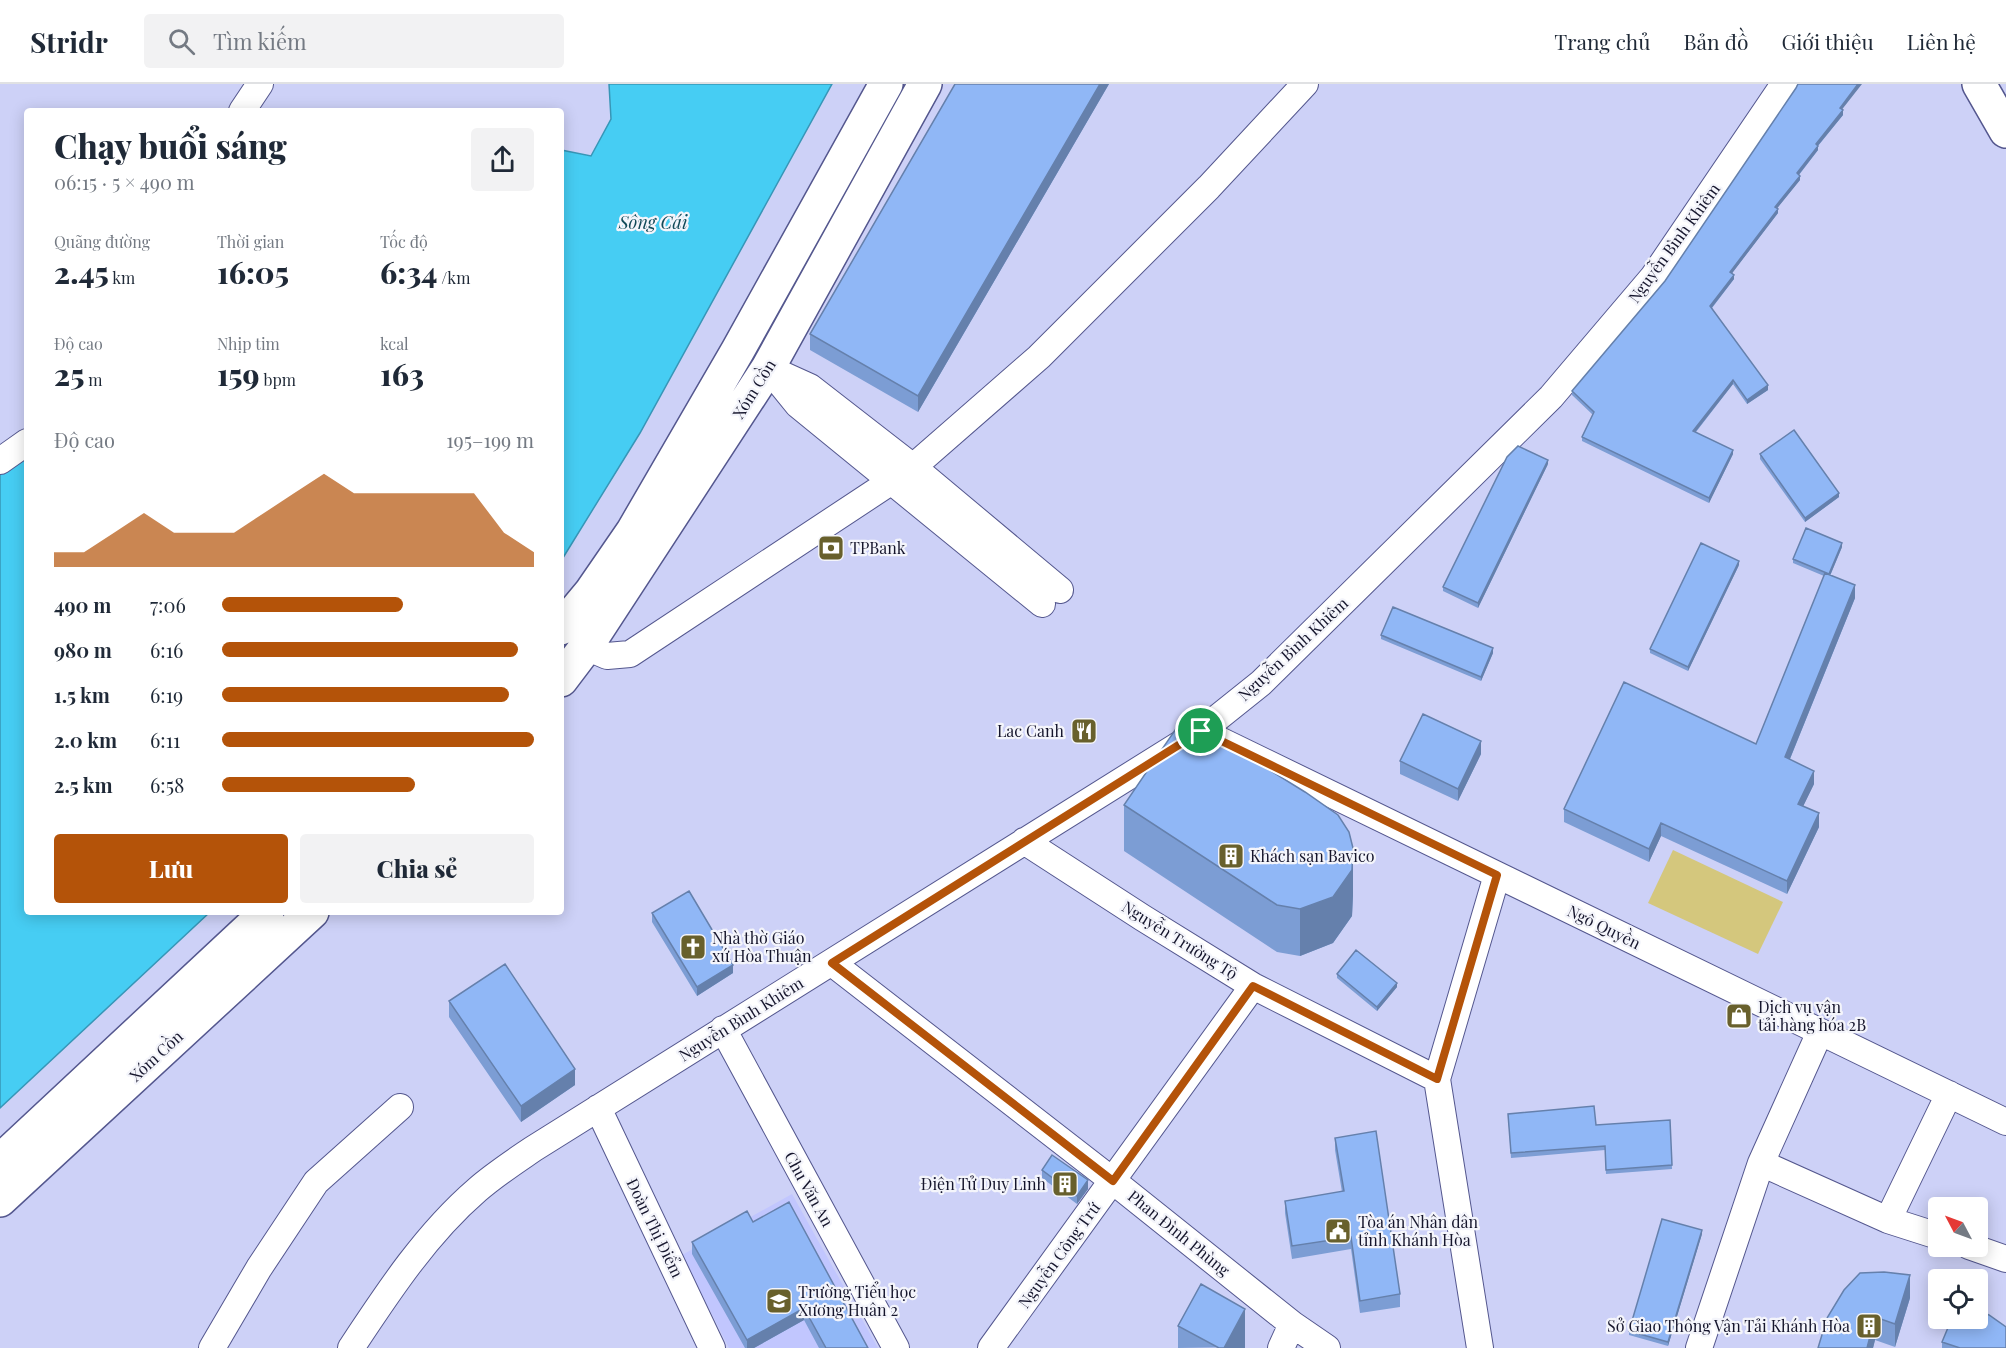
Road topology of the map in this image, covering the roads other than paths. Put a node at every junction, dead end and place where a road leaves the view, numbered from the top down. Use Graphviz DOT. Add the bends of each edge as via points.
graph roads {
  1 [pos="260,84"];
  2 [pos="886,84"];
  3 [pos="925,84"];
  4 [pos="1305,84"];
  5 [pos="1784,84"];
  6 [pos="1979,84"];
  7 [pos="244,108"];
  8 [pos="2006,131"];
  9 [pos="738,350"];
  10 [pos="768,368"];
  11 [pos="24,444"];
  12 [pos="0,461"];
  13 [pos="903,474"];
  14 [pos="1051,597"];
  15 [pos="573,637"];
  16 [pos="564,669"];
  17 [pos="1201,731"];
  18 [pos="1024,841"];
  19 [pos="1497,875"];
  20 [pos="264,915"];
  21 [pos="309,915"];
  22 [pos="832,963"];
  23 [pos="1253,986"];
  24 [pos="723,1029"];
  25 [pos="1820,1032"];
  26 [pos="1437,1079"];
  27 [pos="1949,1094"];
  28 [pos="400,1107"];
  29 [pos="598,1108"];
  30 [pos="2006,1122"];
  31 [pos="0,1161"];
  32 [pos="1761,1163"];
  33 [pos="1113,1181"];
  34 [pos="0,1200"];
  35 [pos="1888,1220"];
  36 [pos="1928,1233"];
  37 [pos="1988,1253"];
  38 [pos="2006,1259"];
  39 [pos="1292,1324"];
  40 [pos="212,1348"];
  41 [pos="351,1348"];
  42 [pos="712,1348"];
  43 [pos="896,1348"];
  44 [pos="992,1348"];
  45 [pos="1281,1348"];
  46 [pos="1327,1348"];
  47 [pos="1480,1348"];
  48 [pos="1699,1348"];
  1 -- 7 [label="street"];
  2 -- 9 [label="street, Xóm Cồn"];
  3 -- 10 [label="street, Xóm Cồn"];
  4 -- 13 [label="street" via="1209,187 1039,357"];
  5 -- 17 [label="street, Nguyễn Bình Khiêm" via="1653,278 1551,397 1260,683"];
  6 -- 8 [label="street"];
  9 -- 10 [label="street"];
  9 -- 15 [label="street, Xóm Cồn" via="633,531 591,592"];
  10 -- 13 [label="street" via="798,405"];
  10 -- 15 [label="street, Xóm Cồn"];
  11 -- 12 [label="street"];
  13 -- 14 [label="street"];
  13 -- 15 [label="street" via="630,654 607,656"];
  15 -- 16 [label="street, Xóm Cồn"];
  17 -- 18 [label="street, Nguyễn Bình Khiêm"];
  17 -- 19 [label="street, Ngô Quyền"];
  18 -- 22 [label="street, Nguyễn Bình Khiêm"];
  18 -- 23 [label="street, Nguyễn Trường Tộ"];
  19 -- 25 [label="street, Ngô Quyền"];
  19 -- 26 [label="street"];
  20 -- 31 [label="street, Xóm Cồn"];
  21 -- 34 [label="street, Xóm Cồn"];
  22 -- 24 [label="street, Nguyễn Bình Khiêm"];
  22 -- 33 [label="street, Phan Đình Phùng"];
  23 -- 26 [label="street, Nguyễn Trường Tộ"];
  23 -- 33 [label="street, Nguyễn Công Trứ"];
  24 -- 29 [label="street, Nguyễn Bình Khiêm"];
  24 -- 43 [label="street, Chu Văn An"];
  25 -- 27 [label="street, Ngô Quyền"];
  25 -- 32 [label="street"];
  26 -- 47 [label="street"];
  27 -- 30 [label="street, Ngô Quyền"];
  27 -- 35 [label="street"];
  28 -- 40 [label="street" via="316,1182"];
  29 -- 41 [label="street, Nguyễn Bình Khiêm" via="477,1190 415,1257"];
  29 -- 42 [label="street, Đoàn Thị Điểm"];
  32 -- 35 [label="street"];
  32 -- 48 [label="street"];
  33 -- 39 [label="street, Phan Đình Phùng"];
  33 -- 44 [label="street, Nguyễn Công Trứ"];
  35 -- 36 [label="street"];
  37 -- 38 [label="street"];
  39 -- 45 [label="street"];
  39 -- 46 [label="street, Phan Đình Phùng"];
}
